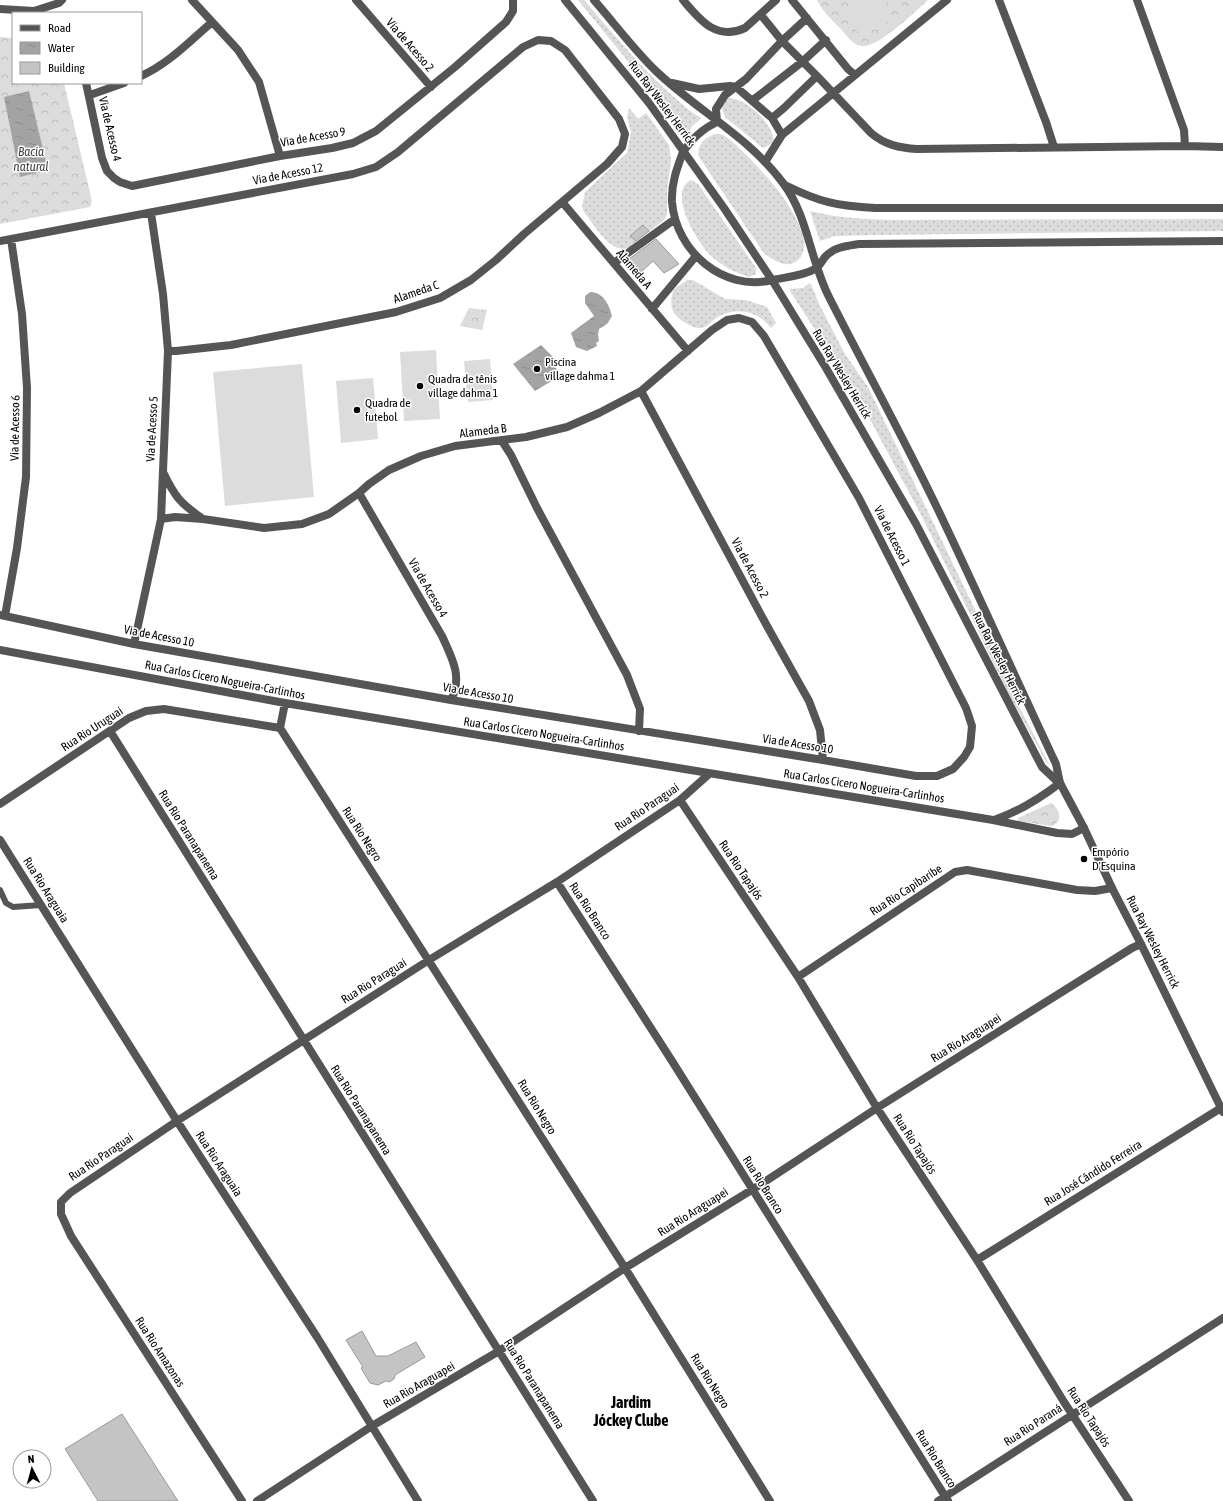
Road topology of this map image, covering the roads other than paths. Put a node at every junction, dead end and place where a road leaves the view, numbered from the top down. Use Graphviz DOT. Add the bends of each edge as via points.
graph roads {
  1 [pos="62,0"];
  2 [pos="192,0"];
  3 [pos="356,0"];
  4 [pos="565,0"];
  5 [pos="594,0"];
  6 [pos="683,0"];
  7 [pos="776,0"];
  8 [pos="792,0"];
  9 [pos="947,0"];
  10 [pos="999,0"];
  11 [pos="1137,0"];
  12 [pos="513,1"];
  13 [pos="0,9"];
  14 [pos="36,12"];
  15 [pos="761,15"];
  16 [pos="807,18"];
  17 [pos="211,22"];
  18 [pos="538,40"];
  19 [pos="826,40"];
  20 [pos="782,41"];
  21 [pos="802,62"];
  22 [pos="657,73"];
  23 [pos="142,76"];
  24 [pos="817,76"];
  25 [pos="855,76"];
  26 [pos="86,84"];
  27 [pos="121,84"];
  28 [pos="431,87"];
  29 [pos="736,87"];
  30 [pos="833,94"];
  31 [pos="90,95"];
  32 [pos="753,100"];
  33 [pos="772,118"];
  34 [pos="717,122"];
  35 [pos="782,134"];
  36 [pos="1185,146"];
  37 [pos="1054,147"];
  38 [pos="1223,147"];
  39 [pos="683,152"];
  40 [pos="280,156"];
  41 [pos="765,162"];
  42 [pos="114,178"];
  43 [pos="785,185"];
  44 [pos="563,203"];
  45 [pos="1223,208"];
  46 [pos="151,213"];
  47 [pos="675,219"];
  48 [pos="11,239"];
  49 [pos="0,241"];
  50 [pos="1223,241"];
  51 [pos="696,256"];
  52 [pos="614,263"];
  53 [pos="816,269"];
  54 [pos="772,280"];
  55 [pos="652,309"];
  56 [pos="752,322"];
  57 [pos="168,351"];
  58 [pos="688,351"];
  59 [pos="642,391"];
  60 [pos="502,440"];
  61 [pos="162,471"];
  62 [pos="359,493"];
  63 [pos="162,519"];
  64 [pos="203,519"];
  65 [pos="2,615"];
  66 [pos="134,644"];
  67 [pos="0,650"];
  68 [pos="451,700"];
  69 [pos="285,703"];
  70 [pos="280,728"];
  71 [pos="110,731"];
  72 [pos="639,731"];
  73 [pos="823,760"];
  74 [pos="953,769"];
  75 [pos="709,774"];
  76 [pos="1060,783"];
  77 [pos="680,800"];
  78 [pos="0,804"];
  79 [pos="993,820"];
  80 [pos="1084,828"];
  81 [pos="1,844"];
  82 [pos="557,882"];
  83 [pos="1112,888"];
  84 [pos="0,890"];
  85 [pos="41,905"];
  86 [pos="1141,944"];
  87 [pos="429,960"];
  88 [pos="798,977"];
  89 [pos="303,1040"];
  90 [pos="878,1108"];
  91 [pos="1222,1110"];
  92 [pos="177,1121"];
  93 [pos="752,1190"];
  94 [pos="61,1214"];
  95 [pos="978,1260"];
  96 [pos="625,1268"];
  97 [pos="1223,1318"];
  98 [pos="499,1351"];
  99 [pos="1073,1414"];
  100 [pos="372,1426"];
  101 [pos="944,1500"];
  102 [pos="242,1501"];
  103 [pos="257,1501"];
  104 [pos="418,1501"];
  105 [pos="593,1501"];
  106 [pos="770,1501"];
  107 [pos="1129,1501"];
  1 -- 14 [label="street"];
  2 -- 17 [label="street"];
  3 -- 28 [label="street, Via de Acesso 2"];
  4 -- 39 [label="street, Rua Ray Wesley Herrick" via="646,98"];
  5 -- 22 [label="street, Rua Ray Wesley Herrick"];
  6 -- 15 [label="street" via="711,28 722,32 745,28"];
  7 -- 15 [label="street"];
  8 -- 16 [label="street"];
  9 -- 25 [label="street"];
  10 -- 37 [label="street"];
  11 -- 36 [label="street" via="1184,130"];
  12 -- 28 [label="street, Via de Acesso 9" via="513,11 506,22"];
  13 -- 14 [label="street"];
  15 -- 20 [label="street"];
  16 -- 19 [label="street"];
  16 -- 20 [label="street"];
  17 -- 23 [label="street" via="176,54"];
  17 -- 40 [label="street" via="238,50 258,82"];
  18 -- 44 [label="street, Alameda C" via="551,41 565,50 619,119 625,134 622,147 608,164"];
  18 -- 46 [label="street, Via de Acesso 12" via="523,47 398,152 376,167 353,174"];
  19 -- 21 [label="street"];
  19 -- 25 [label="street"];
  20 -- 21 [label="street"];
  20 -- 29 [label="street"];
  21 -- 24 [label="street"];
  21 -- 32 [label="street"];
  22 -- 29 [label="street" via="674,84 699,89"];
  22 -- 34 [label="street, Rua Ray Wesley Herrick"];
  24 -- 30 [label="street"];
  24 -- 33 [label="street"];
  25 -- 30 [label="street"];
  26 -- 31 [label="street, Via de Acesso 4"];
  27 -- 31 [label="street"];
  28 -- 40 [label="street, Via de Acesso 9" via="376,131 353,143"];
  29 -- 32 [label="street"];
  29 -- 34 [label="street" via="725,96 716,109"];
  30 -- 35 [label="street"];
  30 -- 37 [label="street" via="879,140 895,146 917,149"];
  31 -- 42 [label="street, Via de Acesso 4" via="102,158 107,171"];
  32 -- 33 [label="street"];
  33 -- 35 [label="street"];
  34 -- 39 [label="street" via="705,128"];
  34 -- 41 [label="street, Rua Ray Wesley Herrick" via="747,143"];
  35 -- 41 [label="street"];
  36 -- 37 [label="street"];
  36 -- 38 [label="street"];
  39 -- 47 [label="street" via="673,186"];
  39 -- 54 [label="street, Rua Ray Wesley Herrick"];
  40 -- 42 [label="street, Via de Acesso 9" via="132,186"];
  41 -- 43 [label="street, Rua Ray Wesley Herrick"];
  43 -- 45 [label="street" via="826,202 875,208"];
  43 -- 53 [label="street, Rua Ray Wesley Herrick" via="800,213"];
  44 -- 52 [label="street, Alameda A"];
  44 -- 57 [label="street, Alameda C" via="471,280 440,298 396,312 238,343"];
  46 -- 48 [label="street, Via de Acesso 12"];
  46 -- 57 [label="street, Via de Acesso 5" via="163,294"];
  47 -- 51 [label="street" via="687,245"];
  47 -- 52 [label="street"];
  48 -- 49 [label="street, Via de Acesso 12"];
  48 -- 65 [label="street, Via de Acesso 6" via="22,314 28,388 26,477 16,548"];
  50 -- 53 [label="street" via="859,244 843,246 832,251"];
  51 -- 54 [label="street" via="718,273 731,279 760,283"];
  51 -- 55 [label="street"];
  52 -- 55 [label="street, Alameda A"];
  53 -- 54 [label="street"];
  53 -- 76 [label="street, Rua Ray Wesley Herrick" via="940,514 1056,764"];
  54 -- 76 [label="street, Rua Ray Wesley Herrick" via="916,524 1042,767"];
  55 -- 58 [label="street, Alameda A"];
  56 -- 58 [label="street, Alameda B" via="739,318 727,320"];
  56 -- 74 [label="street, Via de Acesso 1" via="764,336 859,498 966,708 972,726 970,747"];
  57 -- 61 [label="street, Via de Acesso 5"];
  58 -- 59 [label="street, Alameda B"];
  59 -- 60 [label="street, Alameda B" via="567,426 526,437"];
  59 -- 73 [label="street, Via de Acesso 2" via="809,701 820,730"];
  60 -- 62 [label="street, Alameda B" via="455,446 421,456 389,470"];
  60 -- 72 [label="street" via="627,675 640,709"];
  61 -- 63 [label="street, Via de Acesso 5"];
  61 -- 64 [label="street, Alameda B" via="179,500"];
  62 -- 64 [label="street, Alameda B" via="329,514 302,524 264,528"];
  62 -- 68 [label="street, Via de Acesso 4" via="442,636 453,660 457,683"];
  63 -- 64 [label="street, Alameda B"];
  63 -- 66 [label="street, Via de Acesso 5"];
  65 -- 66 [label="street, Via de Acesso 10"];
  66 -- 68 [label="street, Via de Acesso 10"];
  67 -- 69 [label="street, Rua Carlos Cicero Nogueira-Carlinhos"];
  68 -- 72 [label="street, Via de Acesso 10"];
  69 -- 70 [label="street"];
  69 -- 75 [label="street, Rua Carlos Cicero Nogueira-Carlinhos"];
  70 -- 71 [label="street, Rua Rio Uruguai" via="164,709 146,711"];
  70 -- 87 [label="street, Rua Rio Negro"];
  71 -- 78 [label="street, Rua Rio Uruguai"];
  71 -- 89 [label="street, Rua Rio Paranapanema"];
  72 -- 73 [label="street, Via de Acesso 10"];
  73 -- 74 [label="street, Via de Acesso 10" via="916,776 937,776"];
  75 -- 77 [label="street, Rua Rio Paraguai"];
  75 -- 79 [label="street, Rua Carlos Cicero Nogueira-Carlinhos"];
  76 -- 79 [label="street" via="1020,810"];
  76 -- 80 [label="street, Rua Ray Wesley Herrick"];
  77 -- 82 [label="street, Rua Rio Paraguai"];
  77 -- 88 [label="street, Rua Rio Tapajós"];
  79 -- 80 [label="street, Rua Carlos Cicero Nogueira-Carlinhos" via="1057,834 1072,834"];
  80 -- 83 [label="street, Rua Ray Wesley Herrick"];
  81 -- 85 [label="street, Rua Rio Araguaia"];
  82 -- 87 [label="street, Rua Rio Paraguai"];
  82 -- 93 [label="street, Rua Rio Branco"];
  83 -- 86 [label="street, Rua Ray Wesley Herrick"];
  83 -- 88 [label="street, Rua Rio Capibaribe" via="1095,891 1077,890 967,870 955,872"];
  84 -- 85 [label="lane" via="6,903 13,907"];
  85 -- 92 [label="street, Rua Rio Araguaia"];
  86 -- 90 [label="street, Rua Rio Araguapei"];
  86 -- 91 [label="street, Rua Ray Wesley Herrick"];
  87 -- 89 [label="street, Rua Rio Paraguai"];
  87 -- 96 [label="street, Rua Rio Negro"];
  88 -- 90 [label="street, Rua Rio Tapajós"];
  89 -- 92 [label="street, Rua Rio Paraguai"];
  89 -- 98 [label="street, Rua Rio Paranapanema"];
  90 -- 93 [label="street, Rua Rio Araguapei"];
  90 -- 95 [label="street, Rua Rio Tapajós"];
  91 -- 95 [label="street, Rua José Cândido Ferreira"];
  92 -- 94 [label="street, Rua Rio Paraguai" via="70,1193 61,1202"];
  92 -- 100 [label="street, Rua Rio Araguaia"];
  93 -- 96 [label="street, Rua Rio Araguapei"];
  93 -- 101 [label="street, Rua Rio Branco"];
  94 -- 102 [label="street, Rua Rio Amazonas" via="64,1225"];
  95 -- 99 [label="street, Rua Rio Tapajós"];
  96 -- 98 [label="street, Rua Rio Araguapei"];
  96 -- 106 [label="street, Rua Rio Negro"];
  97 -- 99 [label="street, Rua Rio Paraná"];
  98 -- 100 [label="street, Rua Rio Araguapei"];
  98 -- 105 [label="street, Rua Rio Paranapanema"];
  99 -- 101 [label="street, Rua Rio Paraná"];
  99 -- 107 [label="street, Rua Rio Tapajós"];
  100 -- 103 [label="street, Rua Rio Araguapei"];
  100 -- 104 [label="street, Rua Rio Araguaia"];
}
